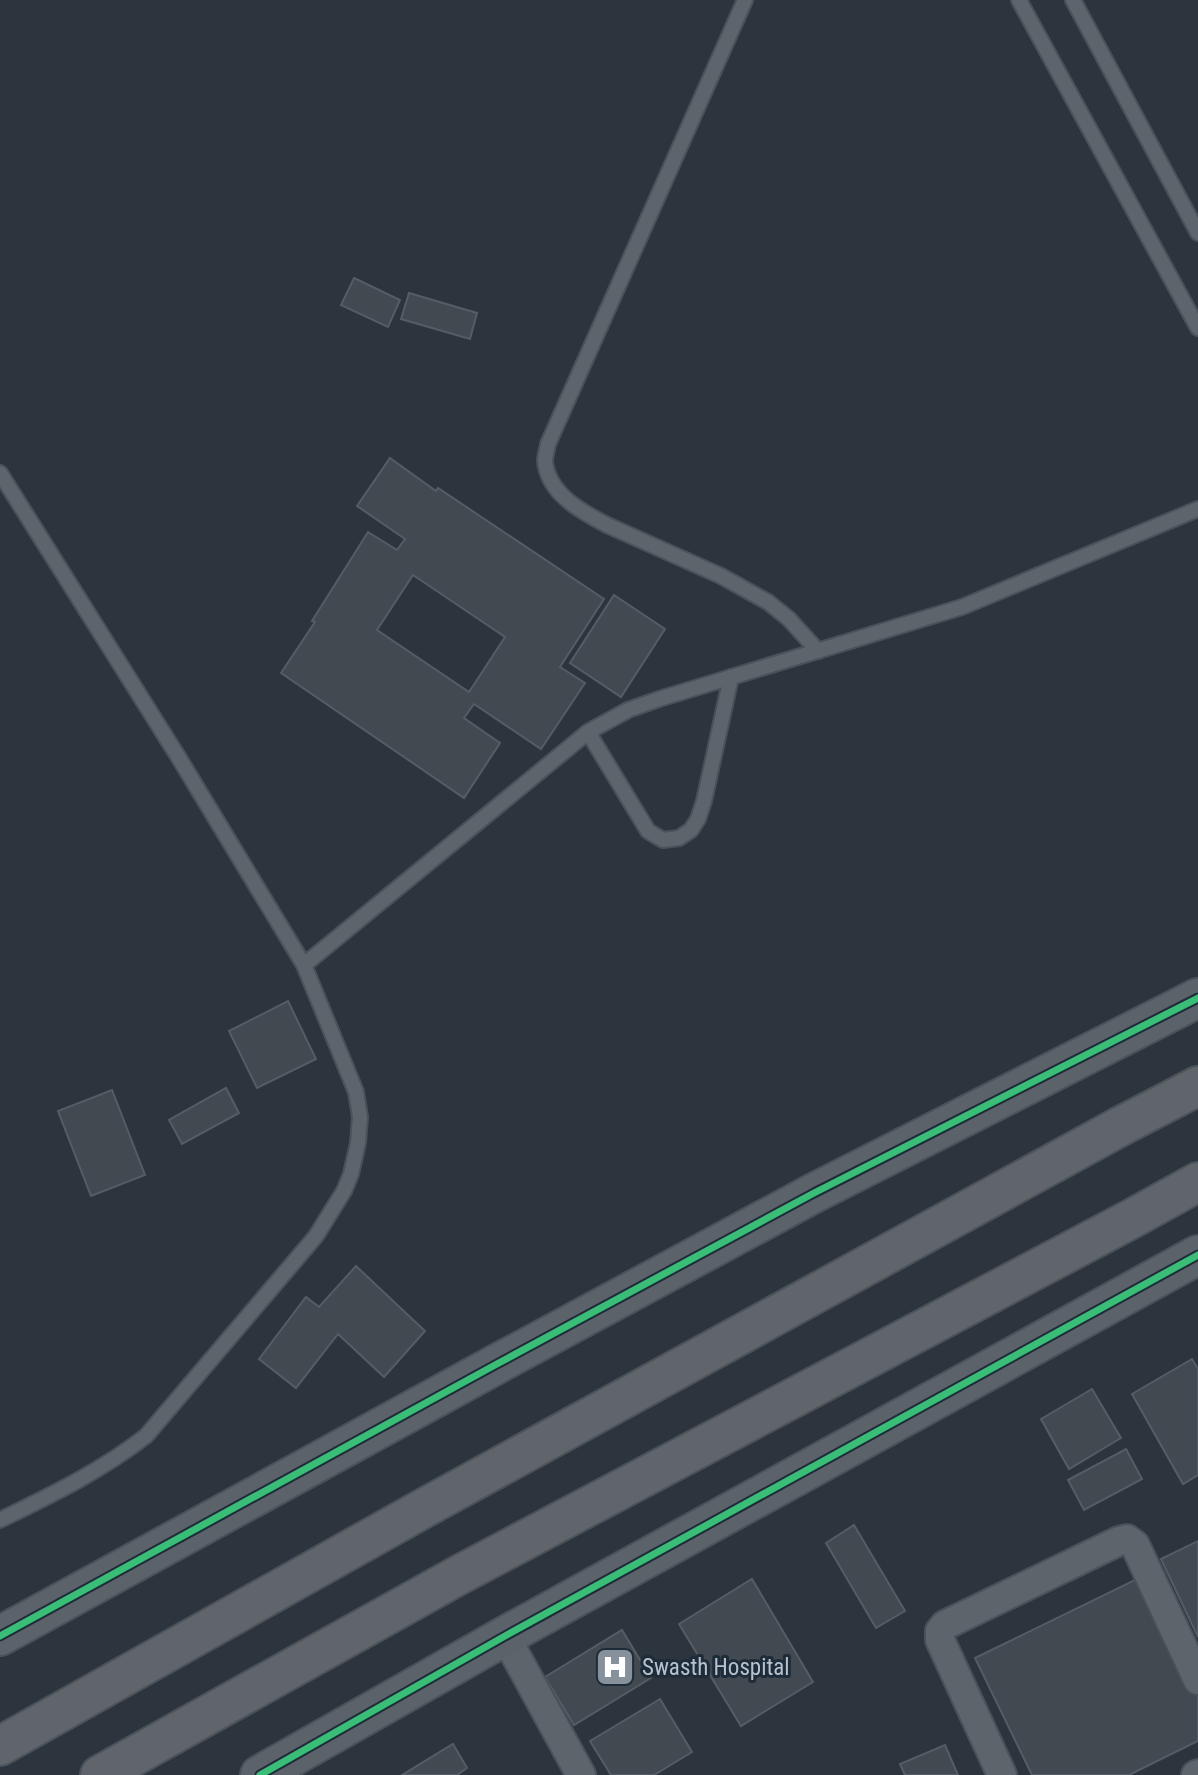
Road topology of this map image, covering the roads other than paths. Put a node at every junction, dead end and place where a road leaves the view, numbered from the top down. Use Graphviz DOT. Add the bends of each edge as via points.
graph roads {
  1 [pos="745,0"];
  2 [pos="1019,0"];
  3 [pos="1073,0"];
  4 [pos="1198,233"];
  5 [pos="1198,328"];
  6 [pos="0,473"];
  7 [pos="1198,509"];
  8 [pos="818,651"];
  9 [pos="731,677"];
  10 [pos="589,732"];
  11 [pos="304,965"];
  12 [pos="1198,998"];
  13 [pos="1198,1086"];
  14 [pos="1198,1182"];
  15 [pos="1198,1255"];
  16 [pos="0,1520"];
  17 [pos="0,1636"];
  18 [pos="505,1636"];
  19 [pos="1198,1679"];
  20 [pos="0,1746"];
  21 [pos="100,1775"];
  22 [pos="260,1775"];
  23 [pos="581,1775"];
  24 [pos="1002,1775"];
  1 -- 8 [label="lane" via="548,444 545,460 557,491 581,510 768,602"];
  2 -- 5 [label="lane"];
  3 -- 4 [label="lane"];
  6 -- 11 [label="lane"];
  7 -- 8 [label="lane" via="962,607"];
  8 -- 9 [label="lane"];
  9 -- 10 [label="lane" via="628,710"];
  9 -- 10 [label="lane" via="704,801 691,830 680,838 663,840 648,831"];
  10 -- 11 [label="lane"];
  11 -- 16 [label="lane" via="356,1092 358,1143 344,1191 316,1236 146,1436 120,1457"];
  12 -- 17 [label="street" via="814,1193"];
  13 -- 20 [label="main road" via="426,1507"];
  14 -- 21 [label="main road" via="458,1575"];
  15 -- 18 [label="street"];
  18 -- 22 [label="street"];
  18 -- 23 [label="street"];
  19 -- 24 [label="street" via="1135,1545 1127,1539 945,1625 940,1640"];
}
